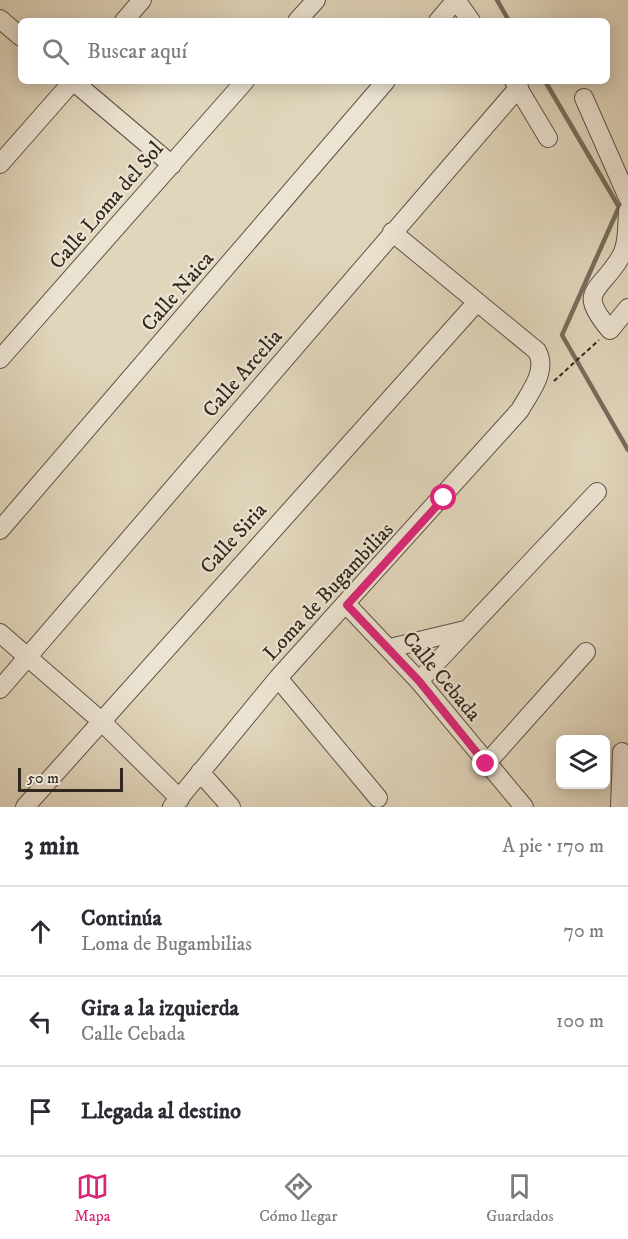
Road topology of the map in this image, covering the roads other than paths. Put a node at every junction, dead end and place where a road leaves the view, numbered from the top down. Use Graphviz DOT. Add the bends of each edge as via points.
graph roads {
  1 [pos="142,0"];
  2 [pos="316,0"];
  3 [pos="456,0"];
  4 [pos="127,18"];
  5 [pos="300,18"];
  6 [pos="441,18"];
  7 [pos="469,18"];
  8 [pos="0,19"];
  9 [pos="18,34"];
  10 [pos="70,84"];
  11 [pos="77,84"];
  12 [pos="242,84"];
  13 [pos="383,84"];
  14 [pos="516,84"];
  15 [pos="584,98"];
  16 [pos="549,138"];
  17 [pos="0,164"];
  18 [pos="172,165"];
  19 [pos="625,176"];
  20 [pos="628,198"];
  21 [pos="628,211"];
  22 [pos="392,232"];
  23 [pos="477,302"];
  24 [pos="628,308"];
  25 [pos="0,359"];
  26 [pos="597,492"];
  27 [pos="0,530"];
  28 [pos="347,605"];
  29 [pos="465,630"];
  30 [pos="0,633"];
  31 [pos="390,648"];
  32 [pos="586,652"];
  33 [pos="27,656"];
  34 [pos="278,678"];
  35 [pos="419,681"];
  36 [pos="0,689"];
  37 [pos="100,720"];
  38 [pos="622,752"];
  39 [pos="486,764"];
  40 [pos="200,772"];
  41 [pos="378,798"];
  42 [pos="176,803"];
  43 [pos="25,807"];
  44 [pos="231,807"];
  45 [pos="524,807"];
  46 [pos="620,807"];
  1 -- 4 [label="street"];
  2 -- 5 [label="street"];
  3 -- 6 [label="street"];
  3 -- 7 [label="street"];
  8 -- 9 [label="street"];
  10 -- 17 [label="street"];
  11 -- 18 [label="street"];
  12 -- 18 [label="street, Calle Loma del Sol"];
  13 -- 27 [label="street, Calle Naica"];
  14 -- 16 [label="street"];
  14 -- 22 [label="street, Calle Arcelia"];
  15 -- 19 [label="street"];
  18 -- 25 [label="street, Calle Loma del Sol"];
  19 -- 20 [label="street"];
  21 -- 24 [label="street" via="622,256 591,301 610,330"];
  22 -- 23 [label="street"];
  22 -- 33 [label="street, Calle Arcelia"];
  23 -- 28 [label="street, Loma de Bugambilias" via="537,351 543,361 541,373 520,410"];
  23 -- 37 [label="street, Calle Siria"];
  26 -- 29 [label="street"];
  28 -- 31 [label="street, Calle Cebada"];
  28 -- 34 [label="street, Loma de Bugambilias"];
  29 -- 31 [label="street"];
  29 -- 35 [label="street"];
  30 -- 33 [label="street"];
  31 -- 35 [label="street, Calle Cebada"];
  32 -- 39 [label="street"];
  33 -- 36 [label="street, Calle Arcelia"];
  33 -- 37 [label="street"];
  34 -- 40 [label="street, Loma de Bugambilias"];
  34 -- 41 [label="street"];
  35 -- 39 [label="street, Calle Cebada"];
  37 -- 42 [label="street"];
  37 -- 43 [label="street, Calle Siria"];
  38 -- 46 [label="street"];
  39 -- 45 [label="street, Calle Cebada"];
  40 -- 42 [label="street, Loma de Bugambilias"];
  40 -- 44 [label="street"];
}
